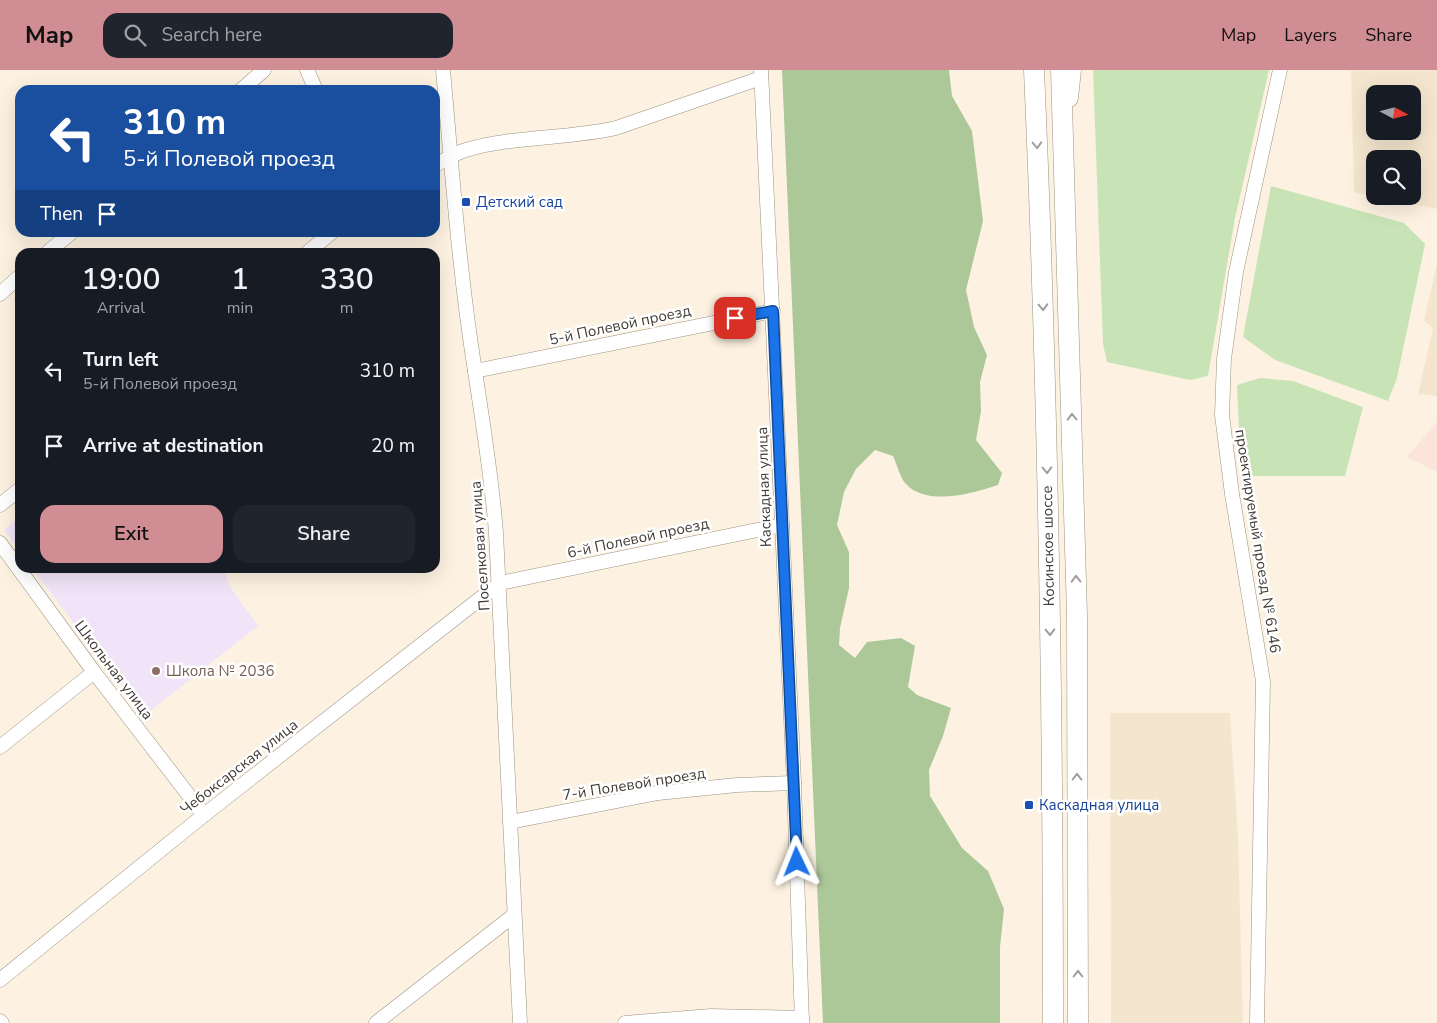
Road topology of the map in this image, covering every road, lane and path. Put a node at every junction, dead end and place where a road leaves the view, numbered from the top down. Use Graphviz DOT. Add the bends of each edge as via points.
graph roads {
  1 [pos="264,70"];
  2 [pos="307,70"];
  3 [pos="442,70"];
  4 [pos="1030,70"];
  5 [pos="1034,70"];
  6 [pos="1061,70"];
  7 [pos="1072,70"];
  8 [pos="1280,70"];
  9 [pos="761,74"];
  10 [pos="247,85"];
  11 [pos="314,85"];
  12 [pos="1035,96"];
  13 [pos="452,157"];
  14 [pos="440,163"];
  15 [pos="1065,169"];
  16 [pos="66,237"];
  17 [pos="326,237"];
  18 [pos="53,248"];
  19 [pos="313,248"];
  20 [pos="15,280"];
  21 [pos="0,294"];
  22 [pos="773,311"];
  23 [pos="475,371"];
  24 [pos="15,493"];
  25 [pos="0,505"];
  26 [pos="782,525"];
  27 [pos="0,543"];
  28 [pos="15,564"];
  29 [pos="22,573"];
  30 [pos="500,583"];
  31 [pos="94,672"];
  32 [pos="0,746"];
  33 [pos="794,784"];
  34 [pos="204,815"];
  35 [pos="510,822"];
  36 [pos="514,914"];
  37 [pos="0,980"];
  38 [pos="802,1020"];
  39 [pos="376,1023"];
  40 [pos="520,1023"];
  41 [pos="625,1023"];
  42 [pos="1052,1023"];
  43 [pos="1078,1023"];
  44 [pos="1257,1023"];
  1 -- 10 [label="street"];
  2 -- 11 [label="street"];
  3 -- 13 [label="street, Поселковая улица"];
  4 -- 12 [label="main road"];
  5 -- 12 [label="highway, Косинское шоссе"];
  6 -- 15 [label="highway, Косинское шоссе"];
  7 -- 15 [label="main road"];
  8 -- 44 [label="street, проектируемый проезд № 6146" via="1236,272 1224,359 1222,406 1232,494 1263,681"];
  9 -- 13 [label="street" via="616,128 481,146"];
  9 -- 22 [label="street, Каскадная улица"];
  12 -- 42 [label="highway, Косинское шоссе, one-way" via="1046,427 1053,805"];
  13 -- 14 [label="street"];
  13 -- 23 [label="street, Поселковая улица"];
  43 -- 15 [label="highway, Косинское шоссе, one-way" via="1077,616"];
  16 -- 18 [label="street"];
  17 -- 19 [label="street"];
  20 -- 21 [label="street"];
  22 -- 23 [label="street, 5-й Полевой проезд"];
  22 -- 26 [label="street, Каскадная улица"];
  23 -- 30 [label="street, Поселковая улица" via="489,455"];
  24 -- 25 [label="street"];
  26 -- 30 [label="street, 6-й Полевой проезд"];
  26 -- 33 [label="street, Каскадная улица"];
  27 -- 28 [label="street, Школьная улица"];
  29 -- 31 [label="street, Школьная улица"];
  30 -- 34 [label="street, Чебоксарская улица"];
  30 -- 35 [label="street, Поселковая улица"];
  31 -- 32 [label="street"];
  31 -- 34 [label="street, Школьная улица"];
  33 -- 35 [label="street, 7-й Полевой проезд" via="737,785 667,792"];
  33 -- 38 [label="street, Каскадная улица"];
  34 -- 37 [label="street, Чебоксарская улица"];
  35 -- 36 [label="street, Поселковая улица"];
  36 -- 39 [label="street"];
  36 -- 40 [label="street, Поселковая улица"];
  38 -- 41 [label="street" via="711,1016"];
}
